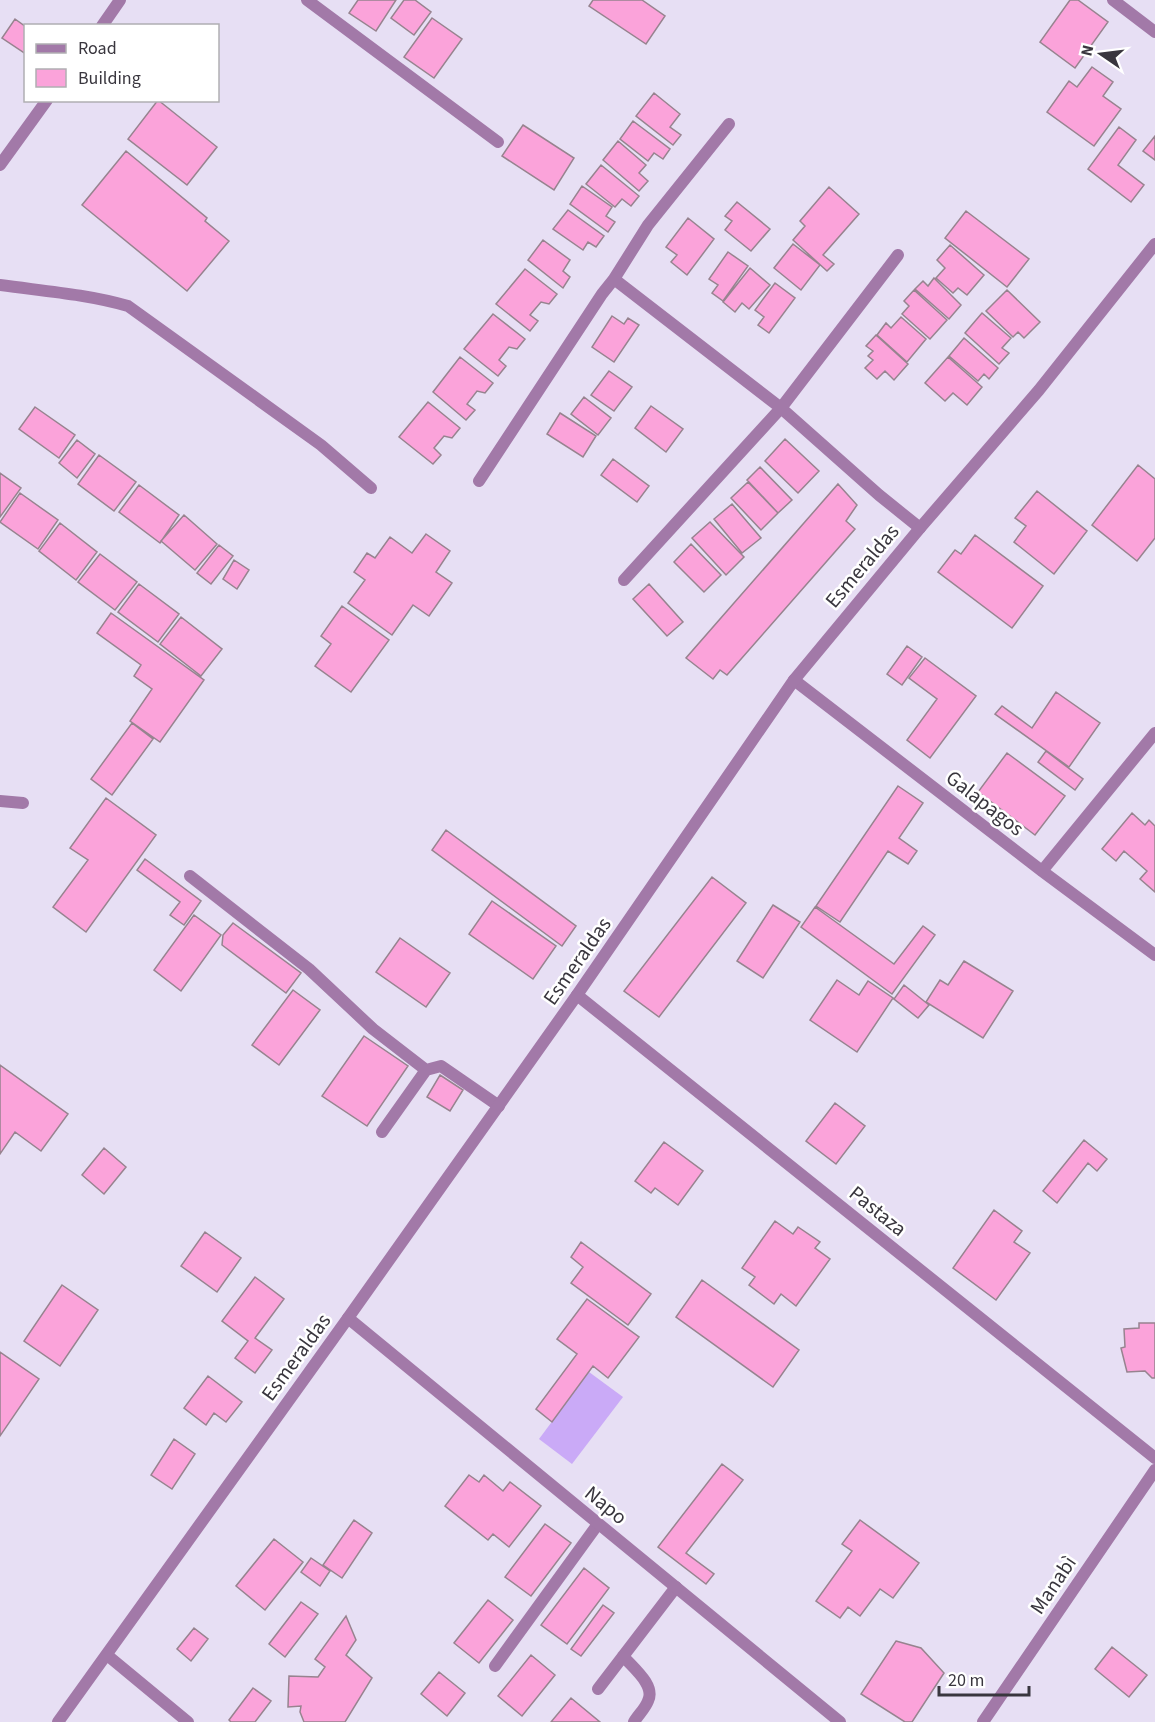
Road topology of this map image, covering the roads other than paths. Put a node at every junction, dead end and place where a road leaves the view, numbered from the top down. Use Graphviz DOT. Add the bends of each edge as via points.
graph roads {
  1 [pos="120,0"];
  2 [pos="307,0"];
  3 [pos="1113,0"];
  4 [pos="103,24"];
  5 [pos="1155,32"];
  6 [pos="46,102"];
  7 [pos="729,124"];
  8 [pos="498,142"];
  9 [pos="0,165"];
  10 [pos="1155,244"];
  11 [pos="898,255"];
  12 [pos="614,279"];
  13 [pos="0,285"];
  14 [pos="781,408"];
  15 [pos="479,481"];
  16 [pos="371,488"];
  17 [pos="920,528"];
  18 [pos="624,580"];
  19 [pos="794,680"];
  20 [pos="1155,733"];
  21 [pos="0,801"];
  22 [pos="23,802"];
  23 [pos="1042,871"];
  24 [pos="190,876"];
  25 [pos="1155,955"];
  26 [pos="578,995"];
  27 [pos="426,1070"];
  28 [pos="499,1106"];
  29 [pos="382,1132"];
  30 [pos="348,1318"];
  31 [pos="1155,1458"];
  32 [pos="1155,1470"];
  33 [pos="598,1524"];
  34 [pos="676,1587"];
  35 [pos="107,1654"];
  36 [pos="623,1656"];
  37 [pos="495,1666"];
  38 [pos="598,1689"];
  39 [pos="58,1722"];
  40 [pos="188,1722"];
  41 [pos="634,1722"];
  42 [pos="840,1722"];
  43 [pos="983,1722"];
  1 -- 4 [label="street"];
  2 -- 8 [label="street"];
  3 -- 5 [label="street"];
  6 -- 9 [label="street"];
  7 -- 12 [label="street" via="648,225"];
  10 -- 17 [label="street, Esmeraldas" via="1039,390"];
  11 -- 14 [label="street"];
  12 -- 14 [label="street"];
  12 -- 15 [label="street"];
  13 -- 16 [label="street" via="86,296 128,306 321,445"];
  14 -- 17 [label="street"];
  14 -- 18 [label="street"];
  17 -- 19 [label="street, Esmeraldas"];
  19 -- 23 [label="street, Galapagos"];
  19 -- 26 [label="street, Esmeraldas"];
  20 -- 23 [label="street"];
  21 -- 22 [label="street"];
  23 -- 25 [label="street, Galapagos"];
  24 -- 27 [label="street" via="309,969 373,1029"];
  26 -- 28 [label="street, Esmeraldas"];
  26 -- 31 [label="street, Pastaza"];
  27 -- 28 [label="street" via="441,1066"];
  27 -- 29 [label="street"];
  28 -- 30 [label="street, Esmeraldas"];
  30 -- 33 [label="street, Napo"];
  30 -- 35 [label="street, Esmeraldas"];
  32 -- 43 [label="street, Manabì"];
  33 -- 34 [label="street, Napo"];
  33 -- 37 [label="street"];
  34 -- 36 [label="street"];
  34 -- 42 [label="street, Napo"];
  35 -- 39 [label="street, Esmeraldas"];
  35 -- 40 [label="street"];
  36 -- 38 [label="street"];
  36 -- 41 [label="street" via="648,1685 650,1693 650,1700"];
}
